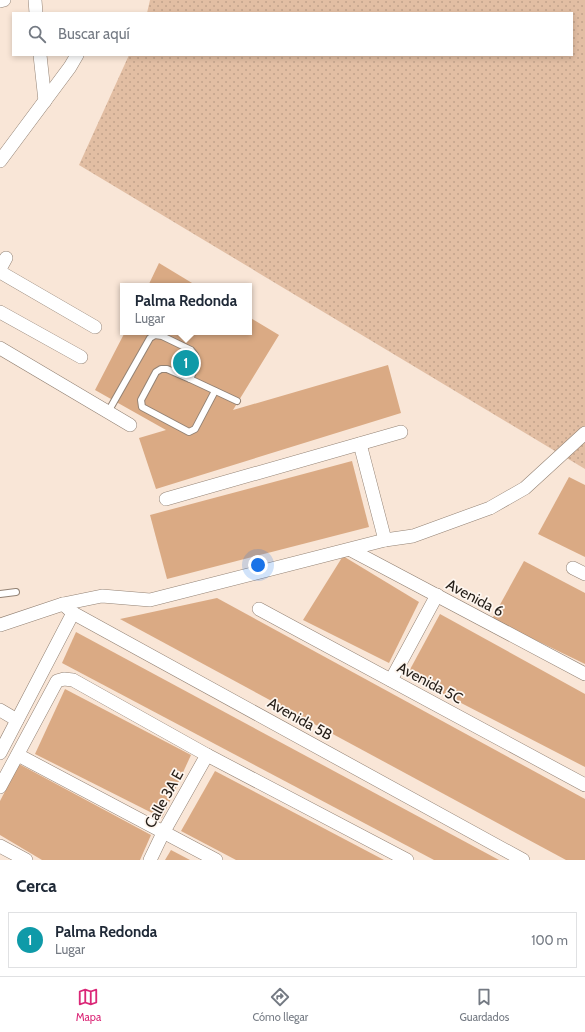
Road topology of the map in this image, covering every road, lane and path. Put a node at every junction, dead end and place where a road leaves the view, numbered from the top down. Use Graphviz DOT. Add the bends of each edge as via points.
graph roads {
  1 [pos="0,0"];
  2 [pos="4,0"];
  3 [pos="35,0"];
  4 [pos="36,12"];
  5 [pos="40,56"];
  6 [pos="76,56"];
  7 [pos="45,101"];
  8 [pos="1,159"];
  9 [pos="6,258"];
  10 [pos="0,271"];
  11 [pos="0,312"];
  12 [pos="95,327"];
  13 [pos="0,348"];
  14 [pos="81,357"];
  15 [pos="190,379"];
  16 [pos="215,390"];
  17 [pos="237,401"];
  18 [pos="108,412"];
  19 [pos="130,425"];
  20 [pos="401,432"];
  21 [pos="585,433"];
  22 [pos="360,444"];
  23 [pos="166,499"];
  24 [pos="385,540"];
  25 [pos="351,550"];
  26 [pos="573,568"];
  27 [pos="585,574"];
  28 [pos="16,592"];
  29 [pos="0,594"];
  30 [pos="437,595"];
  31 [pos="64,604"];
  32 [pos="259,609"];
  33 [pos="73,613"];
  34 [pos="0,625"];
  35 [pos="585,674"];
  36 [pos="391,680"];
  37 [pos="0,710"];
  38 [pos="18,720"];
  39 [pos="0,753"];
  40 [pos="18,755"];
  41 [pos="207,755"];
  42 [pos="585,785"];
  43 [pos="0,788"];
  44 [pos="163,833"];
  45 [pos="0,846"];
  46 [pos="26,860"];
  47 [pos="150,860"];
  48 [pos="216,860"];
  49 [pos="407,860"];
  50 [pos="523,860"];
  1 -- 2 [label="street"];
  3 -- 4 [label="street"];
  5 -- 7 [label="street"];
  6 -- 7 [label="street"];
  7 -- 8 [label="street"];
  9 -- 10 [label="street"];
  10 -- 12 [label="street"];
  11 -- 14 [label="street"];
  13 -- 18 [label="street"];
  15 -- 16 [label="lane"];
  15 -- 16 [label="lane" via="161,369 156,372 141,400 142,407 188,432 195,429"];
  15 -- 18 [label="lane" via="197,363 195,355 191,350 155,335 150,338"];
  16 -- 17 [label="lane"];
  18 -- 19 [label="street"];
  20 -- 22 [label="street"];
  21 -- 24 [label="street" via="525,488 490,508 413,536"];
  22 -- 23 [label="street"];
  22 -- 24 [label="street"];
  24 -- 25 [label="street"];
  25 -- 30 [label="street, Avenida 6"];
  25 -- 31 [label="street" via="150,600 102,596"];
  26 -- 27 [label="street"];
  28 -- 29 [label="lane"];
  30 -- 35 [label="street, Avenida 6"];
  30 -- 36 [label="street"];
  31 -- 33 [label="street, Avenida 5B"];
  31 -- 34 [label="street"];
  32 -- 36 [label="street, Avenida 5C"];
  33 -- 38 [label="street"];
  33 -- 50 [label="street, Avenida 5B"];
  36 -- 42 [label="street, Avenida 5C"];
  37 -- 38 [label="street"];
  38 -- 39 [label="street"];
  40 -- 41 [label="street" via="57,681 64,679 72,680"];
  40 -- 43 [label="street"];
  40 -- 44 [label="street"];
  41 -- 44 [label="street, Calle 3A E"];
  41 -- 49 [label="street"];
  44 -- 47 [label="street, Calle 3A E"];
  44 -- 48 [label="street"];
  45 -- 46 [label="street"];
}
